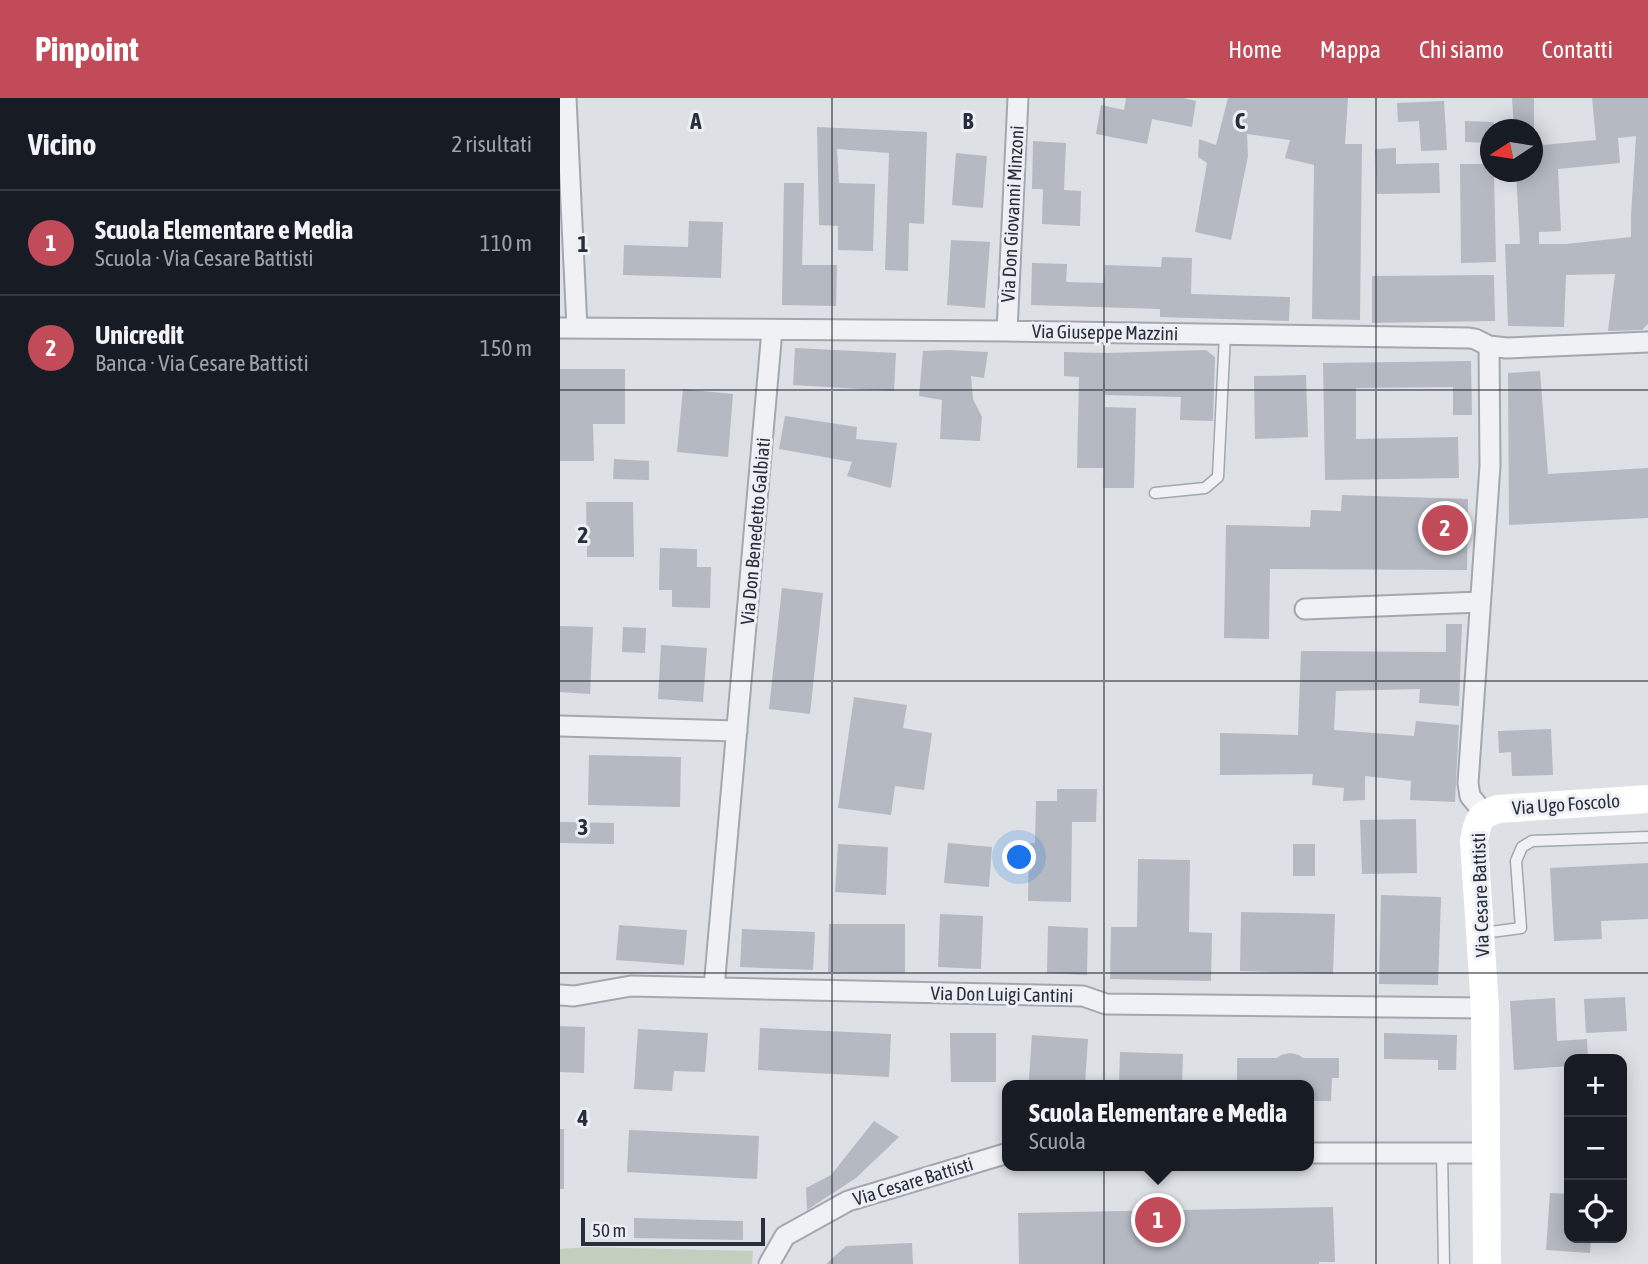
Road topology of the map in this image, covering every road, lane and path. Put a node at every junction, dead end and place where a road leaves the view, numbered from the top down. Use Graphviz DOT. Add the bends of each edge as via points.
graph roads {
  1 [pos="566,98"];
  2 [pos="1018,98"];
  3 [pos="569,328"];
  4 [pos="772,330"];
  5 [pos="1007,331"];
  6 [pos="1225,334"];
  7 [pos="1648,342"];
  8 [pos="1489,346"];
  9 [pos="1155,493"];
  10 [pos="1480,602"];
  11 [pos="1305,609"];
  12 [pos="560,726"];
  13 [pos="737,731"];
  14 [pos="1648,799"];
  15 [pos="1484,813"];
  16 [pos="1648,837"];
  17 [pos="1481,933"];
  18 [pos="714,988"];
  19 [pos="560,995"];
  20 [pos="1485,1007"];
  21 [pos="1314,1153"];
  22 [pos="1442,1153"];
  23 [pos="1486,1153"];
  24 [pos="1002,1155"];
  25 [pos="769,1264"];
  26 [pos="1444,1264"];
  27 [pos="1487,1264"];
  1 -- 3 [label="street"];
  2 -- 5 [label="street, Via Don Giovanni Minzoni"];
  3 -- 4 [label="street, Via Giuseppe Mazzini"];
  4 -- 5 [label="street, Via Giuseppe Mazzini"];
  4 -- 13 [label="street, Via Don Benedetto Galbiati"];
  5 -- 6 [label="street, Via Giuseppe Mazzini"];
  6 -- 8 [label="street, Via Giuseppe Mazzini" via="1469,338"];
  6 -- 9 [label="lane" via="1219,477 1205,488"];
  7 -- 8 [label="street, Via Giuseppe Mazzini"];
  8 -- 10 [label="street, Via Cesare Battisti" via="1490,466"];
  10 -- 11 [label="street"];
  10 -- 15 [label="street, Via Cesare Battisti" via="1468,783 1470,796"];
  12 -- 13 [label="street"];
  13 -- 18 [label="street, Via Don Benedetto Galbiati"];
  14 -- 15 [label="street, Via Ugo Foscolo" via="1498,808"];
  15 -- 17 [label="street, Via Cesare Battisti" via="1474,841"];
  16 -- 17 [label="lane" via="1532,841 1522,847 1516,861 1521,928"];
  17 -- 20 [label="street, Via Cesare Battisti"];
  18 -- 19 [label="street, Via Don Luigi Cantini" via="631,986"];
  18 -- 20 [label="street, Via Don Luigi Cantini" via="1083,996 1107,1004"];
  20 -- 23 [label="street, Via Cesare Battisti"];
  21 -- 22 [label="street"];
  22 -- 23 [label="street"];
  22 -- 26 [label="lane"];
  23 -- 27 [label="street, Via Cesare Battisti"];
  24 -- 25 [label="street, Via Cesare Battisti" via="848,1201 785,1236"];
}
